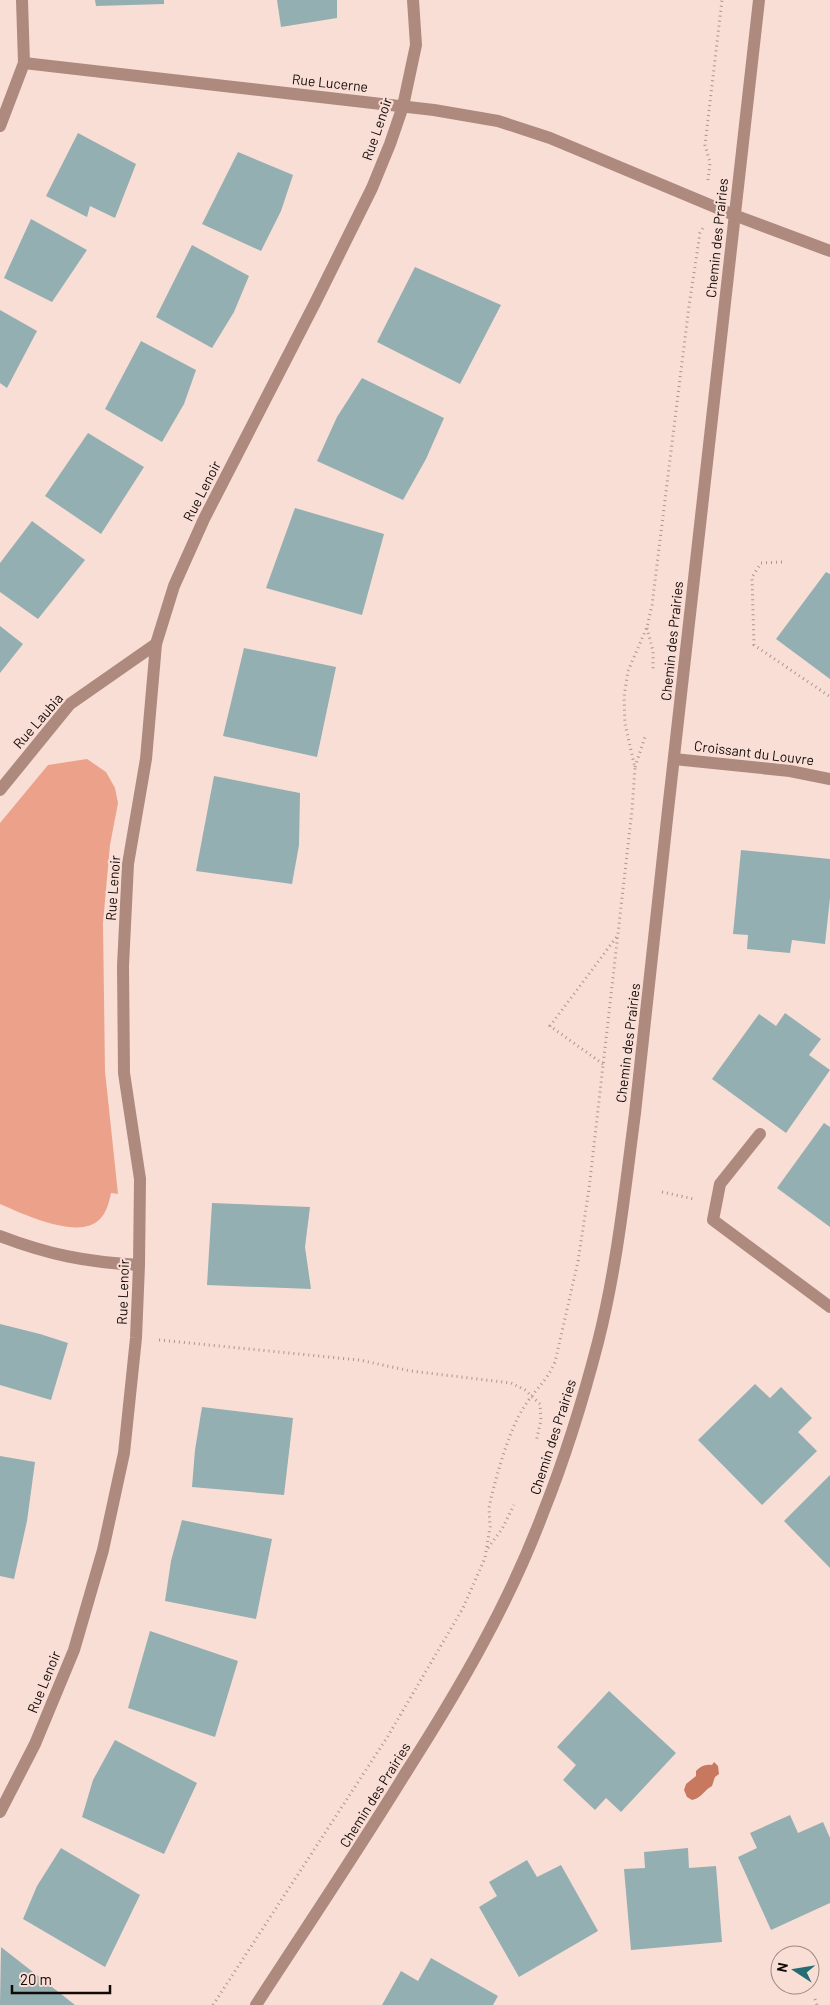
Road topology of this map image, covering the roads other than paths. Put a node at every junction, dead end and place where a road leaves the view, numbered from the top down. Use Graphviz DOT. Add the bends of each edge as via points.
graph roads {
  1 [pos="22,0"];
  2 [pos="413,0"];
  3 [pos="759,0"];
  4 [pos="24,63"];
  5 [pos="403,106"];
  6 [pos="0,126"];
  7 [pos="734,215"];
  8 [pos="830,251"];
  9 [pos="156,644"];
  10 [pos="674,759"];
  11 [pos="830,779"];
  12 [pos="0,790"];
  13 [pos="760,1134"];
  14 [pos="0,1236"];
  15 [pos="139,1265"];
  16 [pos="830,1307"];
  17 [pos="0,1812"];
  18 [pos="256,2005"];
  1 -- 4 [label="street"];
  2 -- 5 [label="street, Rue Lenoir" via="416,45"];
  3 -- 7 [label="street, Chemin des Prairies"];
  4 -- 5 [label="street, Rue Lucerne"];
  4 -- 6 [label="street"];
  5 -- 7 [label="street, Rue Lucerne" via="471,115 528,130"];
  5 -- 9 [label="street, Rue Lenoir" via="372,188 204,519 174,586"];
  7 -- 8 [label="street, Rue Lucerne"];
  7 -- 10 [label="street, Chemin des Prairies"];
  9 -- 12 [label="street, Rue Laubia" via="70,704"];
  9 -- 15 [label="street, Rue Lenoir" via="146,759 128,864 123,966 124,1072 140,1179"];
  10 -- 11 [label="street, Croissant du Louvre" via="790,771"];
  10 -- 18 [label="street, Chemin des Prairies" via="619,1234 599,1339 570,1436 532,1541 476,1658 366,1837"];
  13 -- 16 [label="street" via="720,1184 713,1220"];
  14 -- 15 [label="street" via="76,1260"];
  15 -- 17 [label="street, Rue Lenoir" via="136,1338 124,1453 103,1550 74,1650 35,1744"];
}
